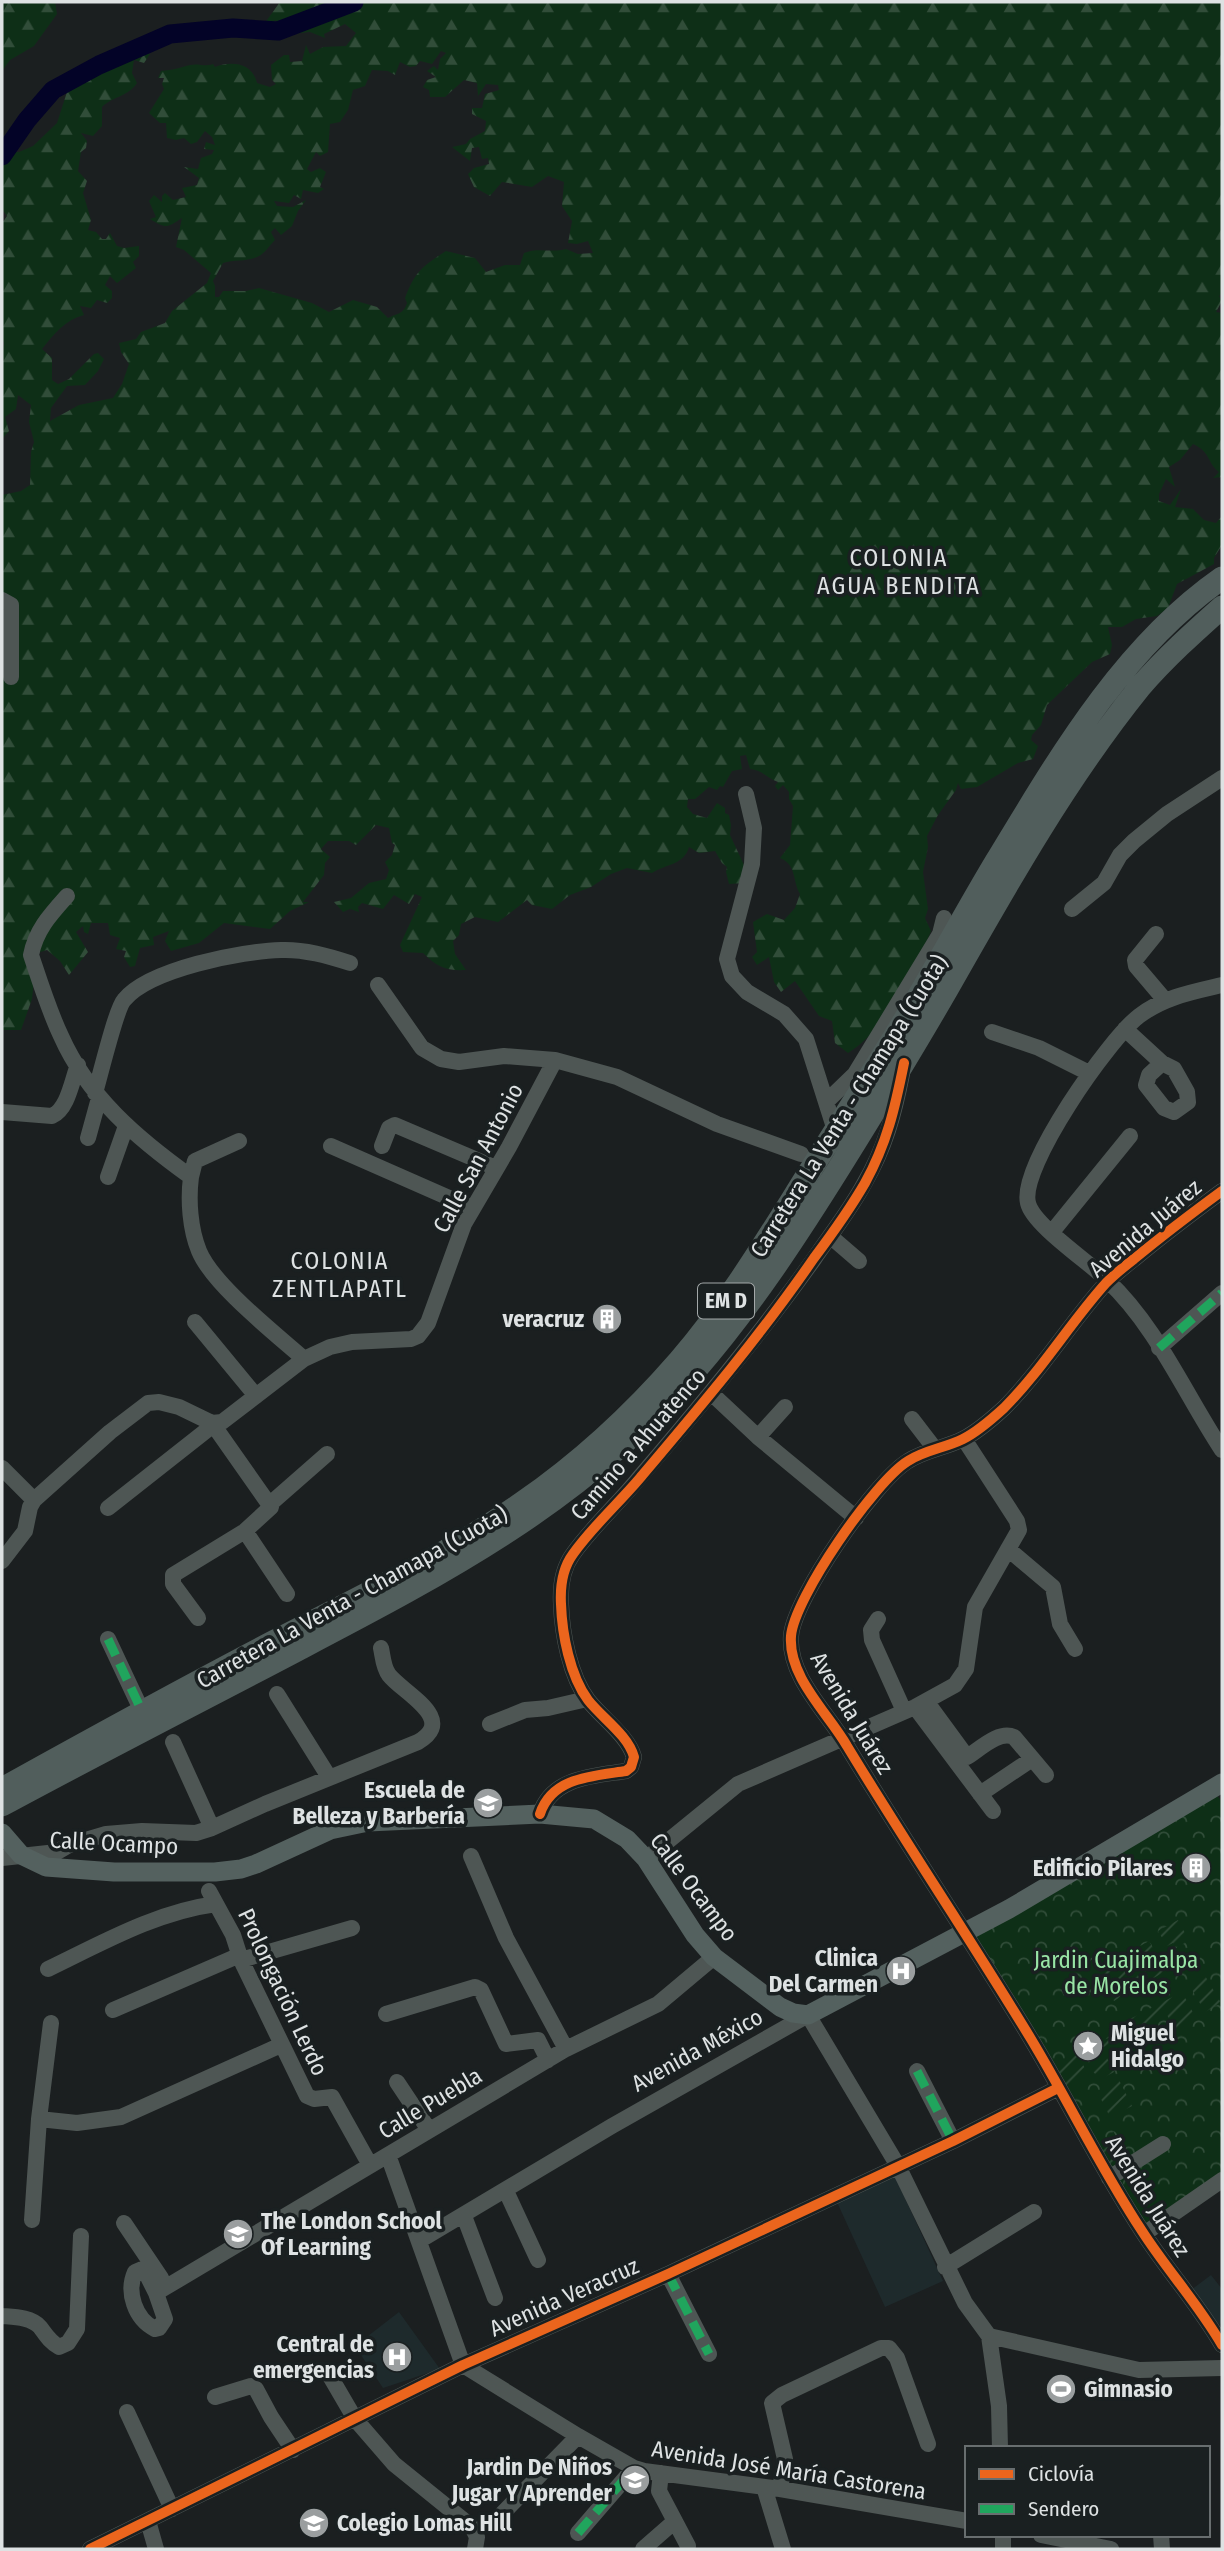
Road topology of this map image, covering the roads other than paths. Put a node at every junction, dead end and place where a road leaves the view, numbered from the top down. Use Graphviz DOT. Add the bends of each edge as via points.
graph roads {
  1 [pos="1222,578"];
  2 [pos="6,602"];
  3 [pos="1222,607"];
  4 [pos="11,677"];
  5 [pos="1222,778"];
  6 [pos="746,794"];
  7 [pos="67,896"];
  8 [pos="1072,909"];
  9 [pos="944,918"];
  10 [pos="1156,934"];
  11 [pos="350,963"];
  12 [pos="378,985"];
  13 [pos="1222,985"];
  14 [pos="1164,999"];
  15 [pos="1125,1029"];
  16 [pos="992,1032"];
  17 [pos="555,1060"];
  18 [pos="904,1063"];
  19 [pos="1162,1063"];
  20 [pos="78,1065"];
  21 [pos="1089,1073"];
  22 [pos="97,1095"];
  23 [pos="826,1102"];
  24 [pos="2,1112"];
  25 [pos="833,1124"];
  26 [pos="126,1126"];
  27 [pos="1130,1136"];
  28 [pos="88,1138"];
  29 [pos="239,1141"];
  30 [pos="331,1146"];
  31 [pos="383,1146"];
  32 [pos="801,1154"];
  33 [pos="496,1168"];
  34 [pos="108,1177"];
  35 [pos="191,1177"];
  36 [pos="1222,1191"];
  37 [pos="472,1208"];
  38 [pos="1052,1232"];
  39 [pos="830,1236"];
  40 [pos="859,1261"];
  41 [pos="1108,1280"];
  42 [pos="1222,1293"];
  43 [pos="195,1322"];
  44 [pos="1159,1348"];
  45 [pos="304,1359"];
  46 [pos="711,1393"];
  47 [pos="256,1396"];
  48 [pos="785,1407"];
  49 [pos="912,1419"];
  50 [pos="212,1423"];
  51 [pos="758,1437"];
  52 [pos="964,1439"];
  53 [pos="935,1449"];
  54 [pos="1222,1450"];
  55 [pos="327,1454"];
  56 [pos="2,1468"];
  57 [pos="34,1500"];
  58 [pos="270,1504"];
  59 [pos="108,1508"];
  60 [pos="856,1518"];
  61 [pos="245,1531"];
  62 [pos="1008,1549"];
  63 [pos="2,1561"];
  64 [pos="287,1594"];
  65 [pos="198,1618"];
  66 [pos="878,1619"];
  67 [pos="108,1639"];
  68 [pos="381,1648"];
  69 [pos="1075,1650"];
  70 [pos="278,1694"];
  71 [pos="587,1699"];
  72 [pos="139,1705"];
  73 [pos="915,1706"];
  74 [pos="490,1724"];
  75 [pos="843,1738"];
  76 [pos="173,1742"];
  77 [pos="1032,1759"];
  78 [pos="1046,1775"];
  79 [pos="329,1777"];
  80 [pos="1222,1783"];
  81 [pos="980,1794"];
  82 [pos="3,1796"];
  83 [pos="993,1811"];
  84 [pos="540,1814"];
  85 [pos="212,1828"];
  86 [pos="2,1833"];
  87 [pos="471,1856"];
  88 [pos="11,1857"];
  89 [pos="646,1859"];
  90 [pos="352,1928"];
  91 [pos="966,1931"];
  92 [pos="714,1957"];
  93 [pos="240,1958"];
  94 [pos="48,1969"];
  95 [pos="113,2010"];
  96 [pos="386,2014"];
  97 [pos="808,2015"];
  98 [pos="51,2023"];
  99 [pos="281,2045"];
  100 [pos="566,2049"];
  101 [pos="548,2060"];
  102 [pos="917,2071"];
  103 [pos="397,2082"];
  104 [pos="1058,2088"];
  105 [pos="38,2119"];
  106 [pos="429,2130"];
  107 [pos="953,2141"];
  108 [pos="1163,2144"];
  109 [pos="387,2155"];
  110 [pos="370,2165"];
  111 [pos="898,2166"];
  112 [pos="1109,2178"];
  113 [pos="1222,2180"];
  114 [pos="506,2191"];
  115 [pos="1034,2212"];
  116 [pos="464,2216"];
  117 [pos="32,2220"];
  118 [pos="124,2223"];
  119 [pos="1144,2234"];
  120 [pos="81,2236"];
  121 [pos="419,2241"];
  122 [pos="538,2260"];
  123 [pos="945,2267"];
  124 [pos="668,2274"];
  125 [pos="495,2298"];
  126 [pos="2,2316"];
  127 [pos="1218,2328"];
  128 [pos="989,2336"];
  129 [pos="1222,2345"];
  130 [pos="709,2354"];
  131 [pos="463,2365"];
  132 [pos="1222,2368"];
  133 [pos="301,2370"];
  134 [pos="215,2397"];
  135 [pos="127,2412"];
  136 [pos="355,2419"];
  137 [pos="578,2436"];
  138 [pos="928,2444"];
  139 [pos="1000,2446"];
  140 [pos="293,2450"];
  141 [pos="634,2468"];
  142 [pos="661,2473"];
  143 [pos="772,2488"];
  144 [pos="172,2509"];
  145 [pos="499,2516"];
  146 [pos="148,2521"];
  147 [pos="675,2521"];
  148 [pos="965,2521"];
  149 [pos="578,2533"];
  150 [pos="1051,2537"];
  151 [pos="688,2546"];
  152 [pos="90,2549"];
  153 [pos="156,2549"];
  154 [pos="475,2549"];
  155 [pos="643,2549"];
  156 [pos="783,2549"];
  157 [pos="1111,2549"];
  1 -- 82 [label="highway, Carretera La Venta - Chamapa (Cuota) / EM D" via="1174,616 1129,664 1076,735 757,1257 681,1359 629,1414 575,1464 520,1505 451,1547 143,1710"];
  2 -- 4 [label="street"];
  3 -- 18 [label="highway, Carretera La Venta - Chamapa (Cuota) / EM D" via="1143,684 1095,747 992,909"];
  5 -- 8 [label="street" via="1134,841 1104,883"];
  6 -- 23 [label="street" via="754,828 752,864 727,959 732,976 747,992 784,1014 806,1039"];
  7 -- 20 [label="street" via="44,921 31,955 61,1036"];
  9 -- 23 [label="street" via="940,934 855,1074"];
  10 -- 14 [label="street" via="1135,960"];
  11 -- 22 [label="street" via="323,954 282,950 222,958 157,976 123,1000"];
  12 -- 17 [label="street" via="422,1048 442,1059 459,1062 504,1056"];
  13 -- 14 [label="street"];
  14 -- 15 [label="street"];
  15 -- 19 [label="street"];
  15 -- 21 [label="street"];
  16 -- 21 [label="street" via="1039,1048"];
  17 -- 32 [label="street" via="617,1077 717,1124"];
  17 -- 33 [label="street, Calle San Antonio"];
  18 -- 39 [label="street, Camino a Ahuatenco" via="887,1137 851,1173"];
  18 -- 82 [label="highway, Carretera La Venta - Chamapa (Cuota) / EM D" via="757,1293 696,1371 599,1466 514,1530 386,1605"];
  20 -- 22 [label="street"];
  20 -- 24 [label="street" via="57,1113"];
  21 -- 38 [label="street" via="1031,1174 1027,1190 1032,1213"];
  22 -- 26 [label="street"];
  22 -- 28 [label="street"];
  23 -- 25 [label="street"];
  26 -- 34 [label="street"];
  26 -- 35 [label="street"];
  27 -- 38 [label="street"];
  29 -- 35 [label="street" via="195,1161"];
  30 -- 37 [label="street"];
  31 -- 33 [label="street" via="394,1125"];
  33 -- 37 [label="street, Calle San Antonio"];
  35 -- 45 [label="street" via="190,1207 200,1252 229,1291"];
  36 -- 41 [label="street, Avenida Juárez"];
  37 -- 45 [label="street, Calle San Antonio" via="428,1324 418,1336 352,1342"];
  38 -- 41 [label="street"];
  39 -- 40 [label="street"];
  39 -- 46 [label="street, Camino a Ahuatenco"];
  41 -- 44 [label="street"];
  41 -- 52 [label="street, Avenida Juárez" via="1003,1408"];
  42 -- 44 [label="street"];
  43 -- 47 [label="street"];
  44 -- 54 [label="street"];
  45 -- 47 [label="street, Calle San Antonio"];
  46 -- 51 [label="street"];
  46 -- 71 [label="street, Camino a Ahuatenco" via="565,1567 562,1616 572,1663"];
  47 -- 50 [label="street, Calle San Antonio" via="230,1418"];
  48 -- 51 [label="street"];
  49 -- 53 [label="street"];
  50 -- 57 [label="street" via="179,1407 148,1403"];
  50 -- 58 [label="street"];
  50 -- 59 [label="street, Calle San Antonio"];
  51 -- 60 [label="street"];
  52 -- 53 [label="street, Avenida Juárez"];
  52 -- 62 [label="street" via="1017,1521 1018,1536"];
  53 -- 60 [label="street, Avenida Juárez" via="894,1471"];
  55 -- 58 [label="street"];
  56 -- 57 [label="street"];
  57 -- 63 [label="street" via="25,1531"];
  58 -- 61 [label="street" via="270,1511"];
  60 -- 75 [label="street, Avenida Juárez" via="796,1613 791,1635 801,1676"];
  61 -- 64 [label="street"];
  61 -- 65 [label="street" via="173,1575 173,1584"];
  62 -- 69 [label="street" via="1053,1587 1060,1625"];
  62 -- 73 [label="street" via="975,1607 966,1669 955,1685"];
  66 -- 73 [label="street" via="872,1640"];
  67 -- 72 [label="street"];
  68 -- 79 [label="street" via="388,1674 427,1709 430,1732 408,1746"];
  70 -- 79 [label="street"];
  71 -- 74 [label="street" via="524,1710"];
  71 -- 84 [label="street, Camino a Ahuatenco" via="629,1746 633,1763 626,1771 575,1779 555,1790"];
  73 -- 75 [label="street"];
  73 -- 77 [label="street" via="967,1757 1004,1734 1014,1737"];
  73 -- 81 [label="street"];
  75 -- 89 [label="street" via="738,1784"];
  75 -- 91 [label="street, Avenida Juárez"];
  76 -- 85 [label="street"];
  77 -- 78 [label="street"];
  77 -- 81 [label="street"];
  79 -- 85 [label="street"];
  80 -- 91 [label="main road, Avenida México"];
  81 -- 83 [label="street"];
  84 -- 88 [label="main road, Calle Ocampo" via="368,1822 330,1829 241,1869 215,1872 46,1867"];
  84 -- 89 [label="main road, Calle Ocampo" via="594,1819 626,1839"];
  85 -- 88 [label="street" via="196,1833 106,1834 57,1852"];
  86 -- 88 [label="main road"];
  87 -- 100 [label="street" via="506,1938"];
  89 -- 92 [label="main road, Calle Ocampo"];
  90 -- 93 [label="street"];
  91 -- 97 [label="main road, Avenida México"];
  91 -- 104 [label="street, Avenida Juárez"];
  92 -- 97 [label="main road, Calle Ocampo" via="780,2007"];
  92 -- 100 [label="street, Calle Puebla" via="658,2004"];
  93 -- 94 [label="street, Prolongación Lerdo" via="213,1898 117,1935"];
  93 -- 95 [label="street"];
  93 -- 99 [label="street, Prolongación Lerdo"];
  96 -- 101 [label="street" via="475,1987 481,1990 506,2044 538,2040"];
  97 -- 111 [label="street"];
  97 -- 114 [label="street, Avenida México"];
  98 -- 105 [label="street"];
  99 -- 105 [label="street" via="121,2117 77,2123"];
  99 -- 110 [label="street, Prolongación Lerdo" via="307,2096 327,2096 335,2101"];
  100 -- 101 [label="street, Calle Puebla"];
  101 -- 106 [label="street, Calle Puebla"];
  102 -- 107 [label="street"];
  103 -- 106 [label="street"];
  104 -- 107 [label="street, Avenida Veracruz"];
  104 -- 112 [label="street, Avenida Juárez"];
  105 -- 117 [label="street"];
  106 -- 109 [label="street, Calle Puebla"];
  107 -- 111 [label="street, Avenida Veracruz"];
  108 -- 112 [label="street"];
  109 -- 110 [label="street, Calle Puebla"];
  109 -- 121 [label="street"];
  110 -- 118 [label="street, Calle Puebla" via="161,2289"];
  111 -- 123 [label="street"];
  111 -- 124 [label="street, Avenida Veracruz"];
  112 -- 119 [label="street, Avenida Juárez"];
  113 -- 119 [label="street"];
  114 -- 116 [label="street, Avenida México"];
  114 -- 122 [label="street"];
  115 -- 123 [label="street"];
  116 -- 121 [label="street, Avenida México"];
  116 -- 125 [label="street"];
  119 -- 127 [label="street, Avenida Juárez"];
  120 -- 126 [label="street" via="77,2329 68,2343 59,2347 34,2322"];
  121 -- 131 [label="street"];
  123 -- 128 [label="street"];
  124 -- 130 [label="street"];
  124 -- 131 [label="street, Avenida Veracruz"];
  127 -- 129 [label="street, Avenida Juárez"];
  128 -- 132 [label="street" via="1139,2370"];
  128 -- 139 [label="street"];
  131 -- 136 [label="street, Avenida Veracruz"];
  131 -- 137 [label="street, Avenida José María Castorena"];
  133 -- 136 [label="street" via="327,2371"];
  134 -- 140 [label="street" via="251,2386 256,2389"];
  135 -- 144 [label="street"];
  136 -- 140 [label="street, Avenida Veracruz"];
  136 -- 154 [label="street" via="394,2464 472,2527 477,2537"];
  137 -- 141 [label="street, Avenida José María Castorena"];
  137 -- 145 [label="street"];
  138 -- 143 [label="street" via="897,2358 889,2348 881,2348 772,2403 785,2459"];
  140 -- 144 [label="street, Avenida Veracruz"];
  141 -- 142 [label="street, Avenida José María Castorena"];
  141 -- 149 [label="street"];
  142 -- 143 [label="street, Avenida José María Castorena"];
  142 -- 147 [label="street" via="659,2490"];
  143 -- 148 [label="street, Avenida José María Castorena"];
  143 -- 156 [label="street"];
  144 -- 146 [label="street, Avenida Veracruz"];
  146 -- 152 [label="street, Avenida Veracruz"];
  146 -- 153 [label="street"];
  147 -- 151 [label="street"];
  147 -- 155 [label="street"];
  150 -- 157 [label="street"];
}
